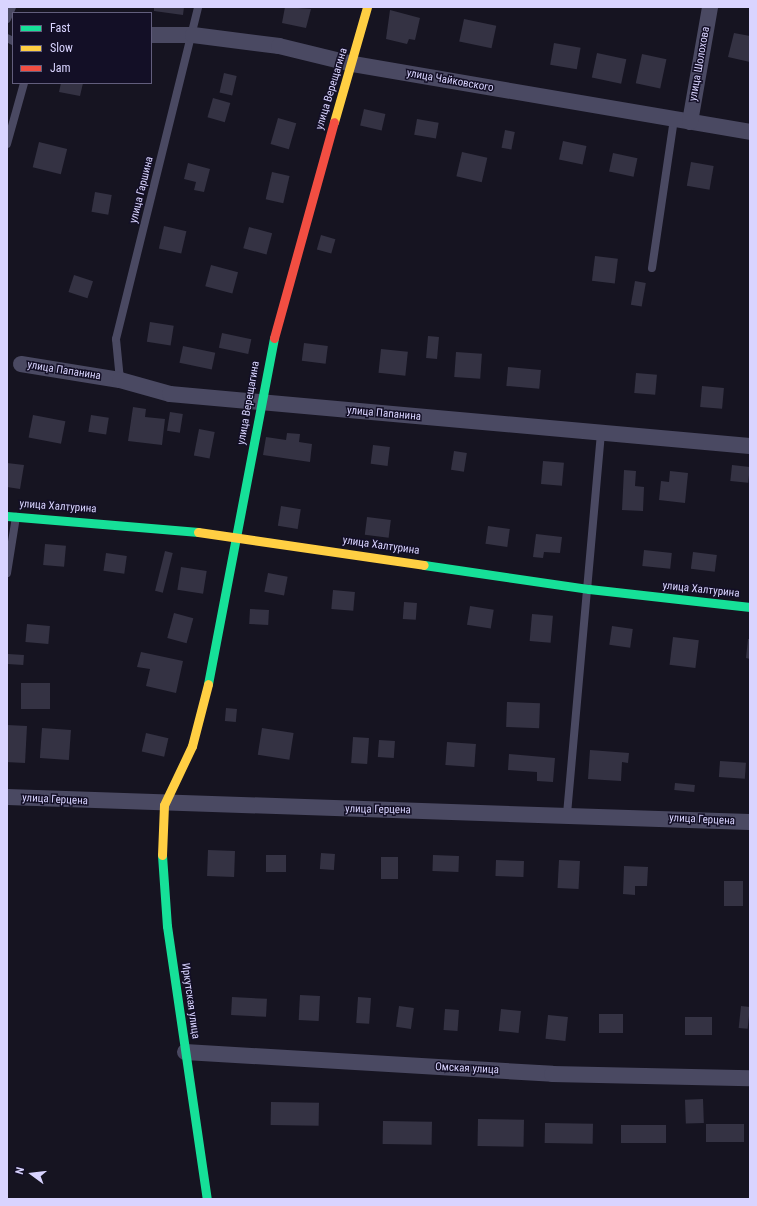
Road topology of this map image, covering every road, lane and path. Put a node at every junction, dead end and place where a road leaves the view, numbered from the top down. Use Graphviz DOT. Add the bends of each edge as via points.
graph roads {
  1 [pos="12,7"];
  2 [pos="198,7"];
  3 [pos="367,7"];
  4 [pos="710,7"];
  5 [pos="7,19"];
  6 [pos="152,35"];
  7 [pos="194,35"];
  8 [pos="353,64"];
  9 [pos="24,84"];
  10 [pos="674,119"];
  11 [pos="690,122"];
  12 [pos="750,132"];
  13 [pos="7,144"];
  14 [pos="652,268"];
  15 [pos="21,364"];
  16 [pos="120,380"];
  17 [pos="260,403"];
  18 [pos="601,434"];
  19 [pos="750,446"];
  20 [pos="12,516"];
  21 [pos="240,538"];
  22 [pos="7,573"];
  23 [pos="589,589"];
  24 [pos="750,607"];
  25 [pos="7,797"];
  26 [pos="164,805"];
  27 [pos="567,814"];
  28 [pos="750,822"];
  29 [pos="185,1052"];
  30 [pos="750,1078"];
  31 [pos="207,1199"];
  1 -- 5 [label="lane"];
  2 -- 7 [label="lane, улица Гаршина"];
  3 -- 8 [label="street, улица Верещагина"];
  4 -- 11 [label="street, улица Шолохова"];
  6 -- 7 [label="street, улица Чайковского"];
  7 -- 8 [label="street, улица Чайковского" via="279,46"];
  7 -- 16 [label="lane, улица Гаршина" via="116,339"];
  8 -- 10 [label="street, улица Чайковского"];
  8 -- 17 [label="street, улица Верещагина" via="290,270"];
  9 -- 13 [label="lane"];
  10 -- 11 [label="street, улица Чайковского"];
  10 -- 14 [label="lane"];
  11 -- 12 [label="street, улица Чайковского"];
  15 -- 16 [label="street, улица Папанина"];
  16 -- 17 [label="street, улица Папанина" via="170,394"];
  17 -- 18 [label="street, улица Папанина"];
  17 -- 21 [label="street, улица Верещагина"];
  18 -- 19 [label="street, улица Папанина"];
  18 -- 23 [label="lane"];
  20 -- 21 [label="street, улица Халтурина" via="174,528"];
  20 -- 22 [label="lane"];
  21 -- 23 [label="street, улица Халтурина"];
  21 -- 26 [label="street, улица Верещагина" via="214,662 192,746"];
  23 -- 24 [label="street, улица Халтурина"];
  23 -- 27 [label="lane"];
  25 -- 26 [label="street, улица Герцена"];
  26 -- 27 [label="street, улица Герцена"];
  26 -- 29 [label="street, Иркутская улица" via="162,867"];
  27 -- 28 [label="street, улица Герцена"];
  29 -- 30 [label="street, Омская улица" via="552,1074"];
  29 -- 31 [label="street, Иркутская улица"];
}
